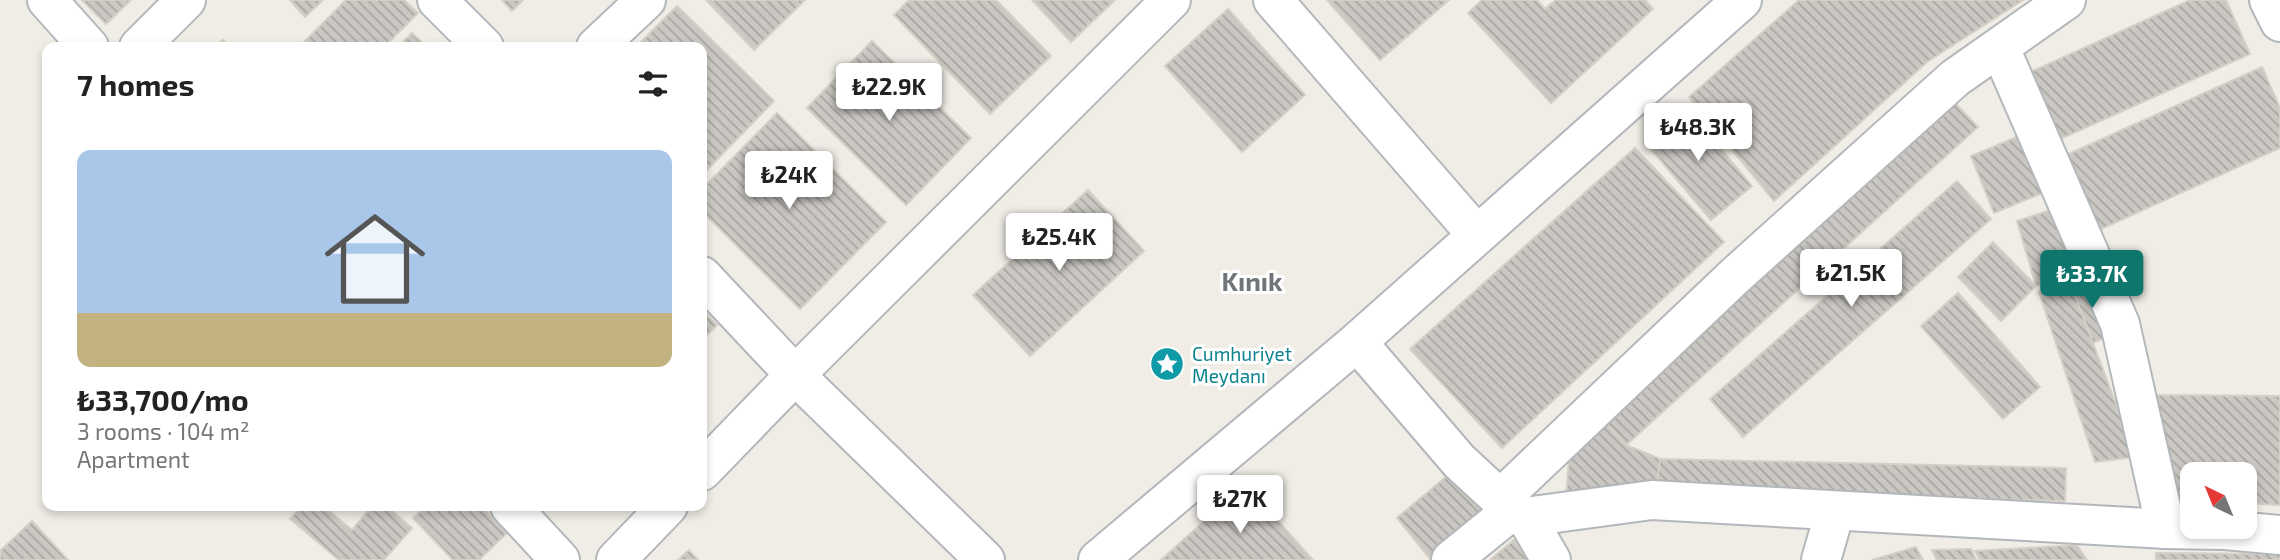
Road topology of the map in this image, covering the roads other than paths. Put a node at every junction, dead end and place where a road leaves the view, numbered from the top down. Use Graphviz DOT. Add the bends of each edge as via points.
graph roads {
  1 [pos="47,0"];
  2 [pos="186,0"];
  3 [pos="437,0"];
  4 [pos="646,0"];
  5 [pos="1171,0"];
  6 [pos="1273,0"];
  7 [pos="1742,0"];
  8 [pos="2066,0"];
  9 [pos="2269,0"];
  10 [pos="2280,22"];
  11 [pos="85,42"];
  12 [pos="144,42"];
  13 [pos="479,42"];
  14 [pos="601,42"];
  15 [pos="2000,48"];
  16 [pos="1477,235"];
  17 [pos="707,281"];
  18 [pos="1357,342"];
  19 [pos="795,375"];
  20 [pos="707,466"];
  21 [pos="1513,508"];
  22 [pos="515,511"];
  23 [pos="663,511"];
  24 [pos="1835,511"];
  25 [pos="2166,529"];
  26 [pos="2280,535"];
  27 [pos="560,560"];
  28 [pos="616,560"];
  29 [pos="985,560"];
  30 [pos="1098,560"];
  31 [pos="1451,560"];
  32 [pos="1551,560"];
  33 [pos="1821,560"];
  1 -- 11 [label="street"];
  2 -- 12 [label="street"];
  3 -- 13 [label="street"];
  4 -- 14 [label="street"];
  5 -- 19 [label="street"];
  6 -- 16 [label="street"];
  7 -- 16 [label="street"];
  8 -- 15 [label="street"];
  9 -- 10 [label="street"];
  15 -- 21 [label="street" via="1955,78 1736,275"];
  15 -- 25 [label="street" via="2120,324"];
  16 -- 18 [label="street"];
  17 -- 19 [label="street"];
  18 -- 21 [label="street" via="1459,461"];
  18 -- 30 [label="street"];
  19 -- 20 [label="street"];
  19 -- 29 [label="street"];
  21 -- 24 [label="street" via="1652,500"];
  21 -- 31 [label="street"];
  21 -- 32 [label="street"];
  22 -- 27 [label="street"];
  23 -- 28 [label="street"];
  24 -- 25 [label="street"];
  24 -- 33 [label="street"];
  25 -- 26 [label="street"];
}
